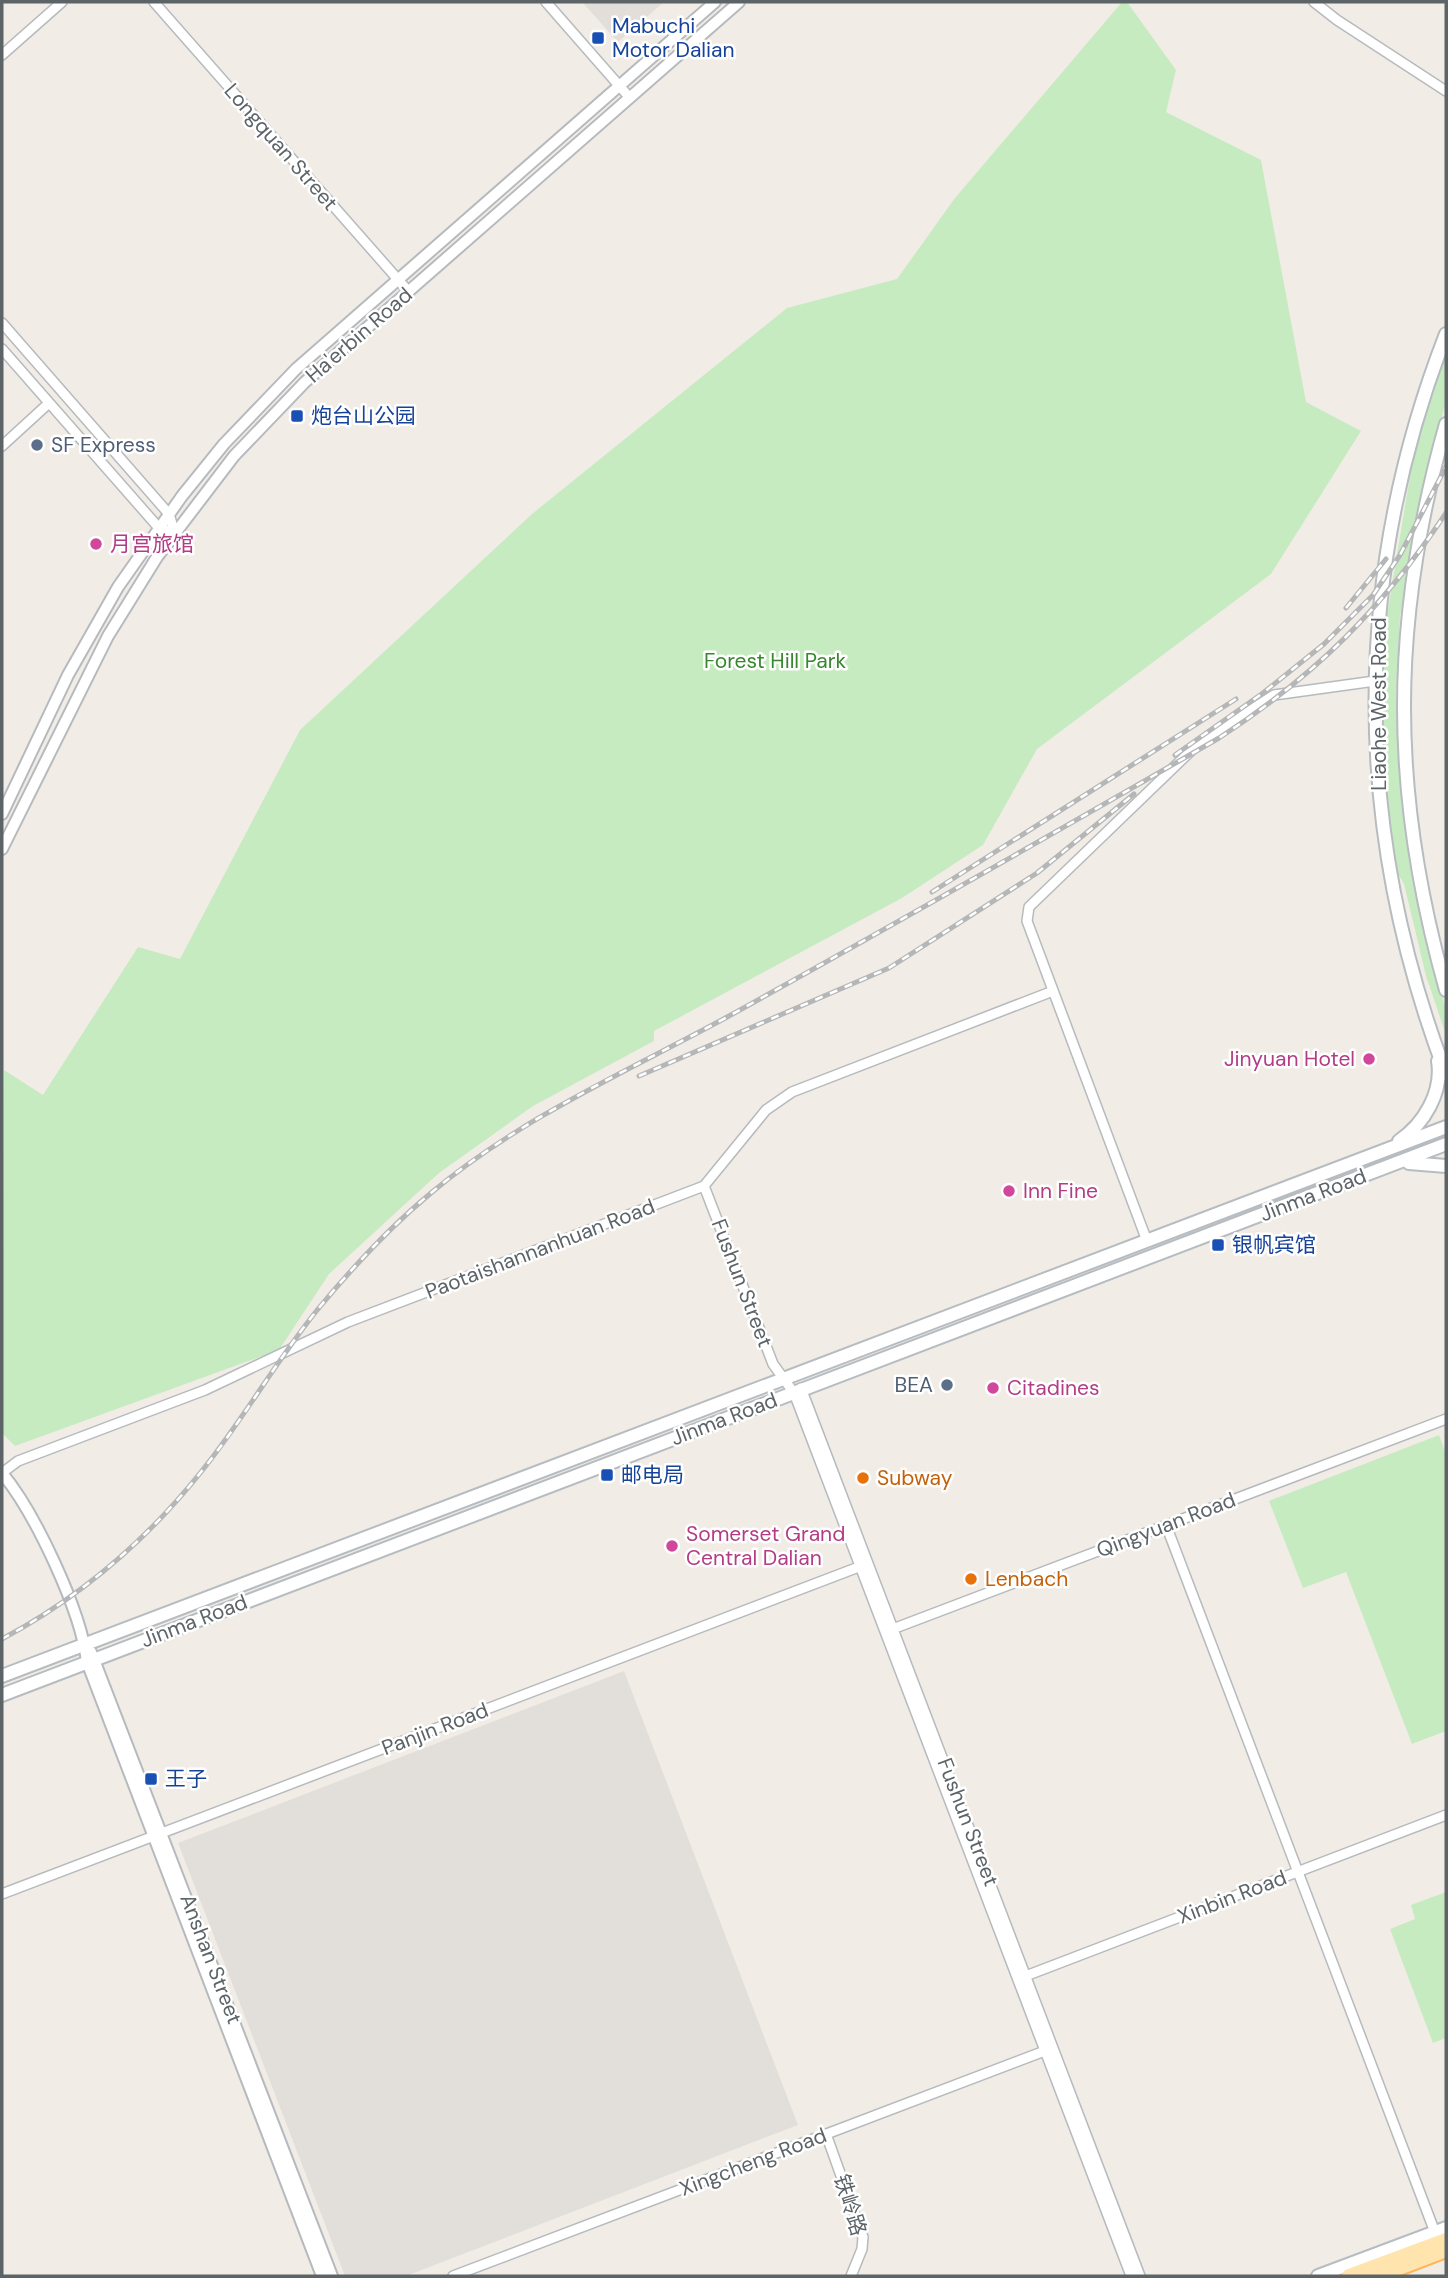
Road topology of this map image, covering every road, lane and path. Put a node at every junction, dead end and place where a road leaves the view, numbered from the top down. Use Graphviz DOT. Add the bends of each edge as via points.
graph roads {
  1 [pos="62,2"];
  2 [pos="154,2"];
  3 [pos="545,2"];
  4 [pos="715,2"];
  5 [pos="740,2"];
  6 [pos="1314,2"];
  7 [pos="2,55"];
  8 [pos="619,86"];
  9 [pos="1446,91"];
  10 [pos="630,98"];
  11 [pos="398,280"];
  12 [pos="409,292"];
  13 [pos="2,323"];
  14 [pos="1446,334"];
  15 [pos="2,349"];
  16 [pos="50,403"];
  17 [pos="1446,424"];
  18 [pos="2,446"];
  19 [pos="169,513"];
  20 [pos="159,528"];
  21 [pos="175,534"];
  22 [pos="1375,681"];
  23 [pos="2,814"];
  24 [pos="3,842"];
  25 [pos="1446,990"];
  26 [pos="1053,991"];
  27 [pos="1436,1047"];
  28 [pos="1446,1074"];
  29 [pos="1446,1127"];
  30 [pos="1446,1144"];
  31 [pos="1386,1150"];
  32 [pos="1392,1165"];
  33 [pos="1446,1166"];
  34 [pos="705,1186"];
  35 [pos="1147,1241"];
  36 [pos="784,1379"];
  37 [pos="799,1391"];
  38 [pos="1446,1419"];
  39 [pos="2,1473"];
  40 [pos="1166,1525"];
  41 [pos="865,1565"];
  42 [pos="890,1630"];
  43 [pos="85,1644"];
  44 [pos="92,1660"];
  45 [pos="2,1676"];
  46 [pos="2,1695"];
  47 [pos="1446,1815"];
  48 [pos="158,1835"];
  49 [pos="1298,1872"];
  50 [pos="2,1894"];
  51 [pos="1022,1977"];
  52 [pos="1049,2049"];
  53 [pos="826,2134"];
  54 [pos="1443,2244"];
  55 [pos="322,2276"];
  56 [pos="332,2276"];
  57 [pos="453,2276"];
  58 [pos="851,2276"];
  59 [pos="1131,2276"];
  60 [pos="1140,2276"];
  61 [pos="1318,2276"];
  62 [pos="1349,2276"];
  63 [pos="1378,2276"];
  1 -- 7 [label="street"];
  2 -- 11 [label="street, Longquan Street"];
  3 -- 8 [label="street"];
  4 -- 8 [label="street, Ha'erbin Road"];
  5 -- 10 [label="street, Ha'erbin Road"];
  6 -- 9 [label="street"];
  8 -- 10 [label="street"];
  8 -- 11 [label="street, Ha'erbin Road"];
  10 -- 12 [label="street, Ha'erbin Road"];
  11 -- 12 [label="street, Longquan Street"];
  11 -- 19 [label="street, Ha'erbin Road" via="255,410"];
  12 -- 21 [label="street, Ha'erbin Road" via="266,422"];
  13 -- 19 [label="street"];
  14 -- 22 [label="main road, Liaohe West Road" via="1415,423 1401,483 1380,605"];
  15 -- 16 [label="street"];
  16 -- 18 [label="street"];
  16 -- 20 [label="street"];
  17 -- 25 [label="main road, Liaohe West Road" via="1413,570 1403,680 1411,831 1420,891"];
  19 -- 20 [label="street, Ha'erbin Road"];
  19 -- 21 [label="street"];
  20 -- 21 [label="street"];
  20 -- 23 [label="street, Ha'erbin Road" via="94,628"];
  21 -- 24 [label="street, Ha'erbin Road" via="108,636"];
  22 -- 26 [label="street" via="1275,695 1247,712 1198,744 1038,898 1029,907 1027,921"];
  22 -- 27 [label="main road, Liaohe West Road" via="1382,834 1413,976"];
  26 -- 34 [label="street" via="792,1092 766,1110"];
  26 -- 35 [label="street"];
  27 -- 28 [label="main road, Liaohe West Road"];
  27 -- 31 [label="main road" via="1439,1075 1432,1103 1407,1135"];
  29 -- 31 [label="main road, Jinma Road"];
  30 -- 32 [label="main road, Jinma Road"];
  31 -- 35 [label="main road, Jinma Road"];
  32 -- 33 [label="main road"];
  32 -- 37 [label="main road, Jinma Road"];
  34 -- 36 [label="street, Fushun Street" via="773,1364"];
  34 -- 39 [label="street, Paotaishannanhuan Road" via="348,1322 239,1376 18,1461"];
  35 -- 36 [label="main road, Jinma Road"];
  36 -- 37 [label="street, Fushun Street"];
  36 -- 43 [label="main road, Jinma Road"];
  37 -- 41 [label="street, Fushun Street"];
  37 -- 44 [label="main road, Jinma Road"];
  38 -- 40 [label="street, Qingyuan Road"];
  39 -- 43 [label="street, Anshan Street" via="38,1528"];
  40 -- 42 [label="street, Qingyuan Road"];
  40 -- 49 [label="street"];
  41 -- 42 [label="street, Fushun Street"];
  41 -- 48 [label="street, Panjin Road"];
  42 -- 51 [label="street, Fushun Street"];
  43 -- 44 [label="street, Anshan Street"];
  43 -- 45 [label="main road, Jinma Road"];
  44 -- 46 [label="main road, Jinma Road"];
  44 -- 48 [label="street, Anshan Street"];
  47 -- 49 [label="street, Xinbin Road"];
  48 -- 50 [label="street, Panjin Road"];
  48 -- 55 [label="street, Anshan Street"];
  48 -- 56 [label="street, Anshan Street"];
  49 -- 51 [label="street, Xinbin Road"];
  49 -- 54 [label="street"];
  51 -- 52 [label="street, Fushun Street"];
  52 -- 53 [label="street, Xingcheng Road"];
  52 -- 59 [label="street, Fushun Street"];
  52 -- 60 [label="street, Fushun Street"];
  53 -- 57 [label="street, Xingcheng Road"];
  53 -- 58 [label="street, 铁岭路" via="863,2237"];
  54 -- 61 [label="main road"];
  54 -- 62 [label="main road"];
  54 -- 63 [label="main road"];
}
